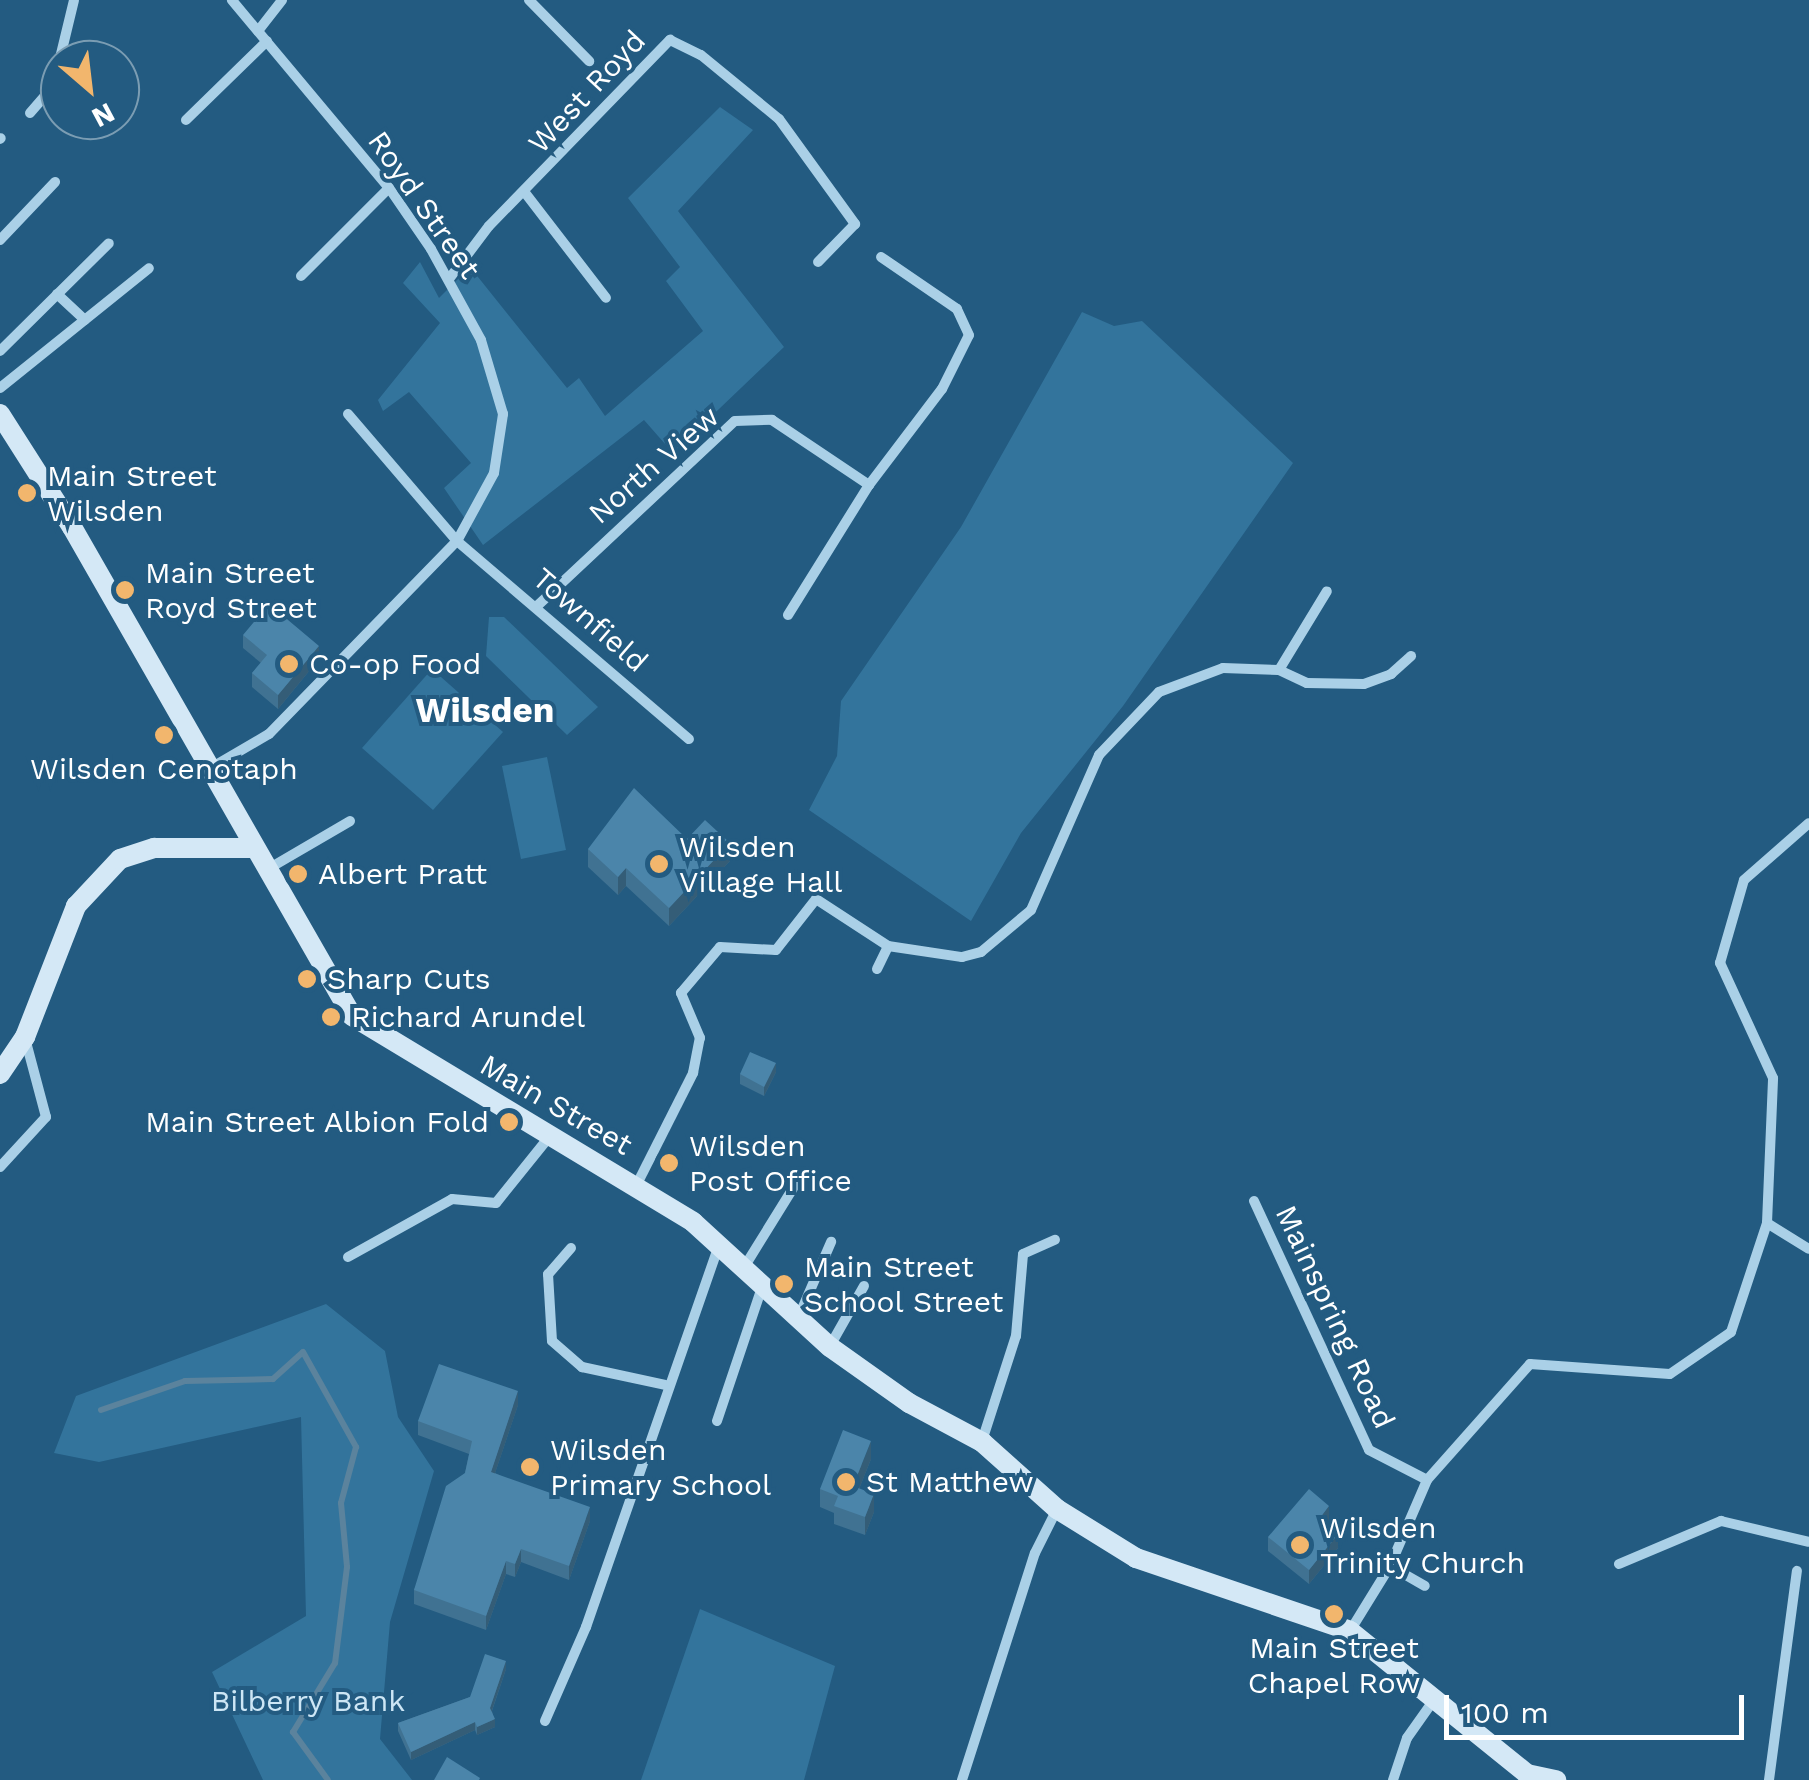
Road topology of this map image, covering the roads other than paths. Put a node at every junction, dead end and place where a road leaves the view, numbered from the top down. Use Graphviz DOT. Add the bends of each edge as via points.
graph roads {
  1 [pos="74,0"];
  2 [pos="232,0"];
  3 [pos="282,0"];
  4 [pos="529,0"];
  5 [pos="258,30"];
  6 [pos="267,41"];
  7 [pos="589,60"];
  8 [pos="30,113"];
  9 [pos="186,120"];
  10 [pos="55,182"];
  11 [pos="389,188"];
  12 [pos="526,194"];
  13 [pos="0,240"];
  14 [pos="109,243"];
  15 [pos="881,257"];
  16 [pos="818,262"];
  17 [pos="149,268"];
  18 [pos="301,276"];
  19 [pos="449,279"];
  20 [pos="57,294"];
  21 [pos="606,298"];
  22 [pos="85,320"];
  23 [pos="0,350"];
  24 [pos="0,388"];
  25 [pos="0,414"];
  26 [pos="348,414"];
  27 [pos="868,486"];
  28 [pos="456,541"];
  29 [pos="1327,592"];
  30 [pos="536,607"];
  31 [pos="788,614"];
  32 [pos="1411,656"];
  33 [pos="1279,670"];
  34 [pos="688,739"];
  35 [pos="208,769"];
  36 [pos="350,821"];
  37 [pos="1809,823"];
  38 [pos="254,848"];
  39 [pos="267,870"];
  40 [pos="888,946"];
  41 [pos="878,969"];
  42 [pos="25,1037"];
  43 [pos="0,1074"];
  44 [pos="549,1136"];
  45 [pos="0,1167"];
  46 [pos="800,1177"];
  47 [pos="636,1186"];
  48 [pos="1254,1202"];
  49 [pos="1767,1223"];
  50 [pos="1055,1240"];
  51 [pos="831,1242"];
  52 [pos="718,1246"];
  53 [pos="571,1248"];
  54 [pos="1809,1249"];
  55 [pos="348,1257"];
  56 [pos="742,1270"];
  57 [pos="762,1286"];
  58 [pos="864,1286"];
  59 [pos="799,1316"];
  60 [pos="830,1347"];
  61 [pos="665,1385"];
  62 [pos="717,1421"];
  63 [pos="982,1442"];
  64 [pos="1427,1480"];
  65 [pos="1058,1509"];
  66 [pos="1809,1542"];
  67 [pos="1619,1564"];
  68 [pos="1390,1566"];
  69 [pos="1797,1571"];
  70 [pos="1424,1586"];
  71 [pos="1350,1631"];
  72 [pos="1437,1696"];
  73 [pos="546,1721"];
  74 [pos="962,1780"];
  75 [pos="1393,1780"];
  76 [pos="1556,1780"];
  77 [pos="1768,1780"];
  1 -- 8 [label="street" via="52,87"];
  2 -- 5 [label="street, Royd Street"];
  3 -- 5 [label="street"];
  4 -- 7 [label="street"];
  5 -- 6 [label="street, Royd Street"];
  6 -- 9 [label="street"];
  6 -- 11 [label="street, Royd Street"];
  10 -- 13 [label="street"];
  11 -- 18 [label="street"];
  11 -- 19 [label="street, Royd Street"];
  12 -- 16 [label="street, West Royd" via="670,40 702,55 779,119 854,224"];
  12 -- 19 [label="street, West Royd" via="489,226"];
  12 -- 21 [label="street"];
  14 -- 20 [label="street"];
  15 -- 27 [label="street" via="957,309 969,335 942,389"];
  17 -- 22 [label="street"];
  19 -- 28 [label="street, Royd Street" via="481,340 504,414 494,474"];
  20 -- 22 [label="street"];
  20 -- 23 [label="street"];
  22 -- 24 [label="street"];
  25 -- 35 [label="street, Main Street"];
  26 -- 28 [label="street, Townfield"];
  27 -- 30 [label="street, North View" via="772,420 735,421"];
  27 -- 31 [label="street"];
  28 -- 30 [label="street, Townfield"];
  28 -- 35 [label="street, Royd Street" via="269,734"];
  29 -- 33 [label="street"];
  30 -- 34 [label="street, Townfield"];
  32 -- 33 [label="street" via="1364,684 1307,683"];
  33 -- 40 [label="street" via="1198,674 1148,702 1099,755 1031,910 1000,941 962,958"];
  35 -- 38 [label="street, Main Street"];
  36 -- 39 [label="street"];
  37 -- 49 [label="street" via="1744,880 1720,962 1773,1078"];
  38 -- 39 [label="street, Main Street"];
  38 -- 42 [label="street" via="154,848 120,859 76,906"];
  39 -- 44 [label="street, Main Street" via="352,1016"];
  40 -- 41 [label="street"];
  40 -- 47 [label="street" via="816,899 776,950 720,947 681,993 700,1038 693,1074"];
  42 -- 43 [label="street"];
  42 -- 45 [label="street" via="46,1116"];
  44 -- 47 [label="street, Main Street"];
  44 -- 55 [label="street" via="496,1202 452,1199"];
  46 -- 56 [label="street"];
  47 -- 52 [label="street, Main Street"];
  48 -- 64 [label="street, Mainspring Road" via="1369,1450"];
  49 -- 54 [label="street"];
  49 -- 64 [label="street" via="1731,1332 1670,1374 1530,1364"];
  50 -- 63 [label="street" via="1022,1254 1016,1336"];
  51 -- 59 [label="street"];
  52 -- 56 [label="street, Main Street"];
  52 -- 61 [label="street"];
  53 -- 61 [label="street" via="548,1274 552,1341 582,1367"];
  56 -- 57 [label="street, Main Street"];
  57 -- 59 [label="street, Main Street"];
  57 -- 62 [label="street"];
  58 -- 60 [label="street"];
  59 -- 60 [label="street, Main Street"];
  60 -- 63 [label="street, Main Street" via="908,1404"];
  61 -- 73 [label="street" via="586,1627"];
  63 -- 65 [label="street, Main Street"];
  64 -- 68 [label="street"];
  65 -- 71 [label="street, Main Street" via="1136,1558"];
  65 -- 74 [label="street" via="1036,1553"];
  66 -- 67 [label="street" via="1720,1521"];
  68 -- 70 [label="street"];
  68 -- 71 [label="street"];
  69 -- 77 [label="street"];
  71 -- 72 [label="street, Main Street"];
  72 -- 75 [label="street" via="1408,1738"];
  72 -- 76 [label="street, Main Street" via="1527,1774"];
}
